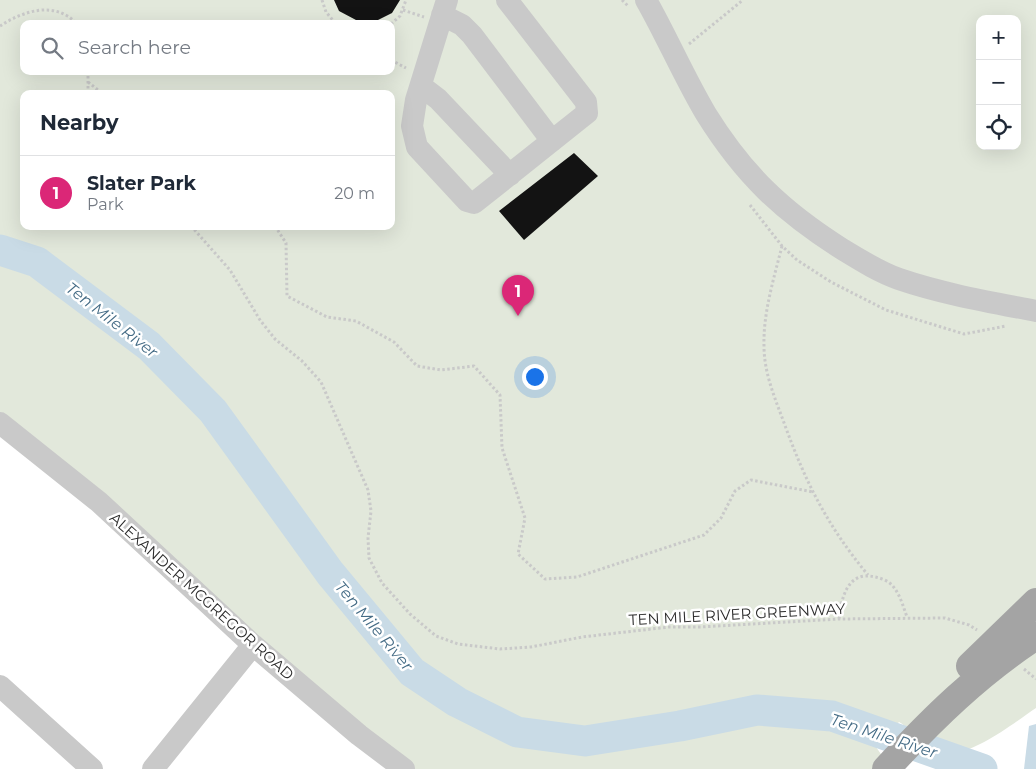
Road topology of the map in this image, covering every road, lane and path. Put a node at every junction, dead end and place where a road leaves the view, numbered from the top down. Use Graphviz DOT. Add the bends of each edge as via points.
graph roads {
  1 [pos="322,0"];
  2 [pos="406,0"];
  3 [pos="508,0"];
  4 [pos="646,0"];
  5 [pos="743,0"];
  6 [pos="444,8"];
  7 [pos="72,20"];
  8 [pos="333,20"];
  9 [pos="395,20"];
  10 [pos="0,26"];
  11 [pos="685,48"];
  12 [pos="88,75"];
  13 [pos="88,82"];
  14 [pos="421,86"];
  15 [pos="88,90"];
  16 [pos="98,90"];
  17 [pos="552,141"];
  18 [pos="510,175"];
  19 [pos="195,230"];
  20 [pos="278,230"];
  21 [pos="782,246"];
  22 [pos="1036,310"];
  23 [pos="0,424"];
  24 [pos="812,492"];
  25 [pos="868,575"];
  26 [pos="1036,602"];
  27 [pos="907,617"];
  28 [pos="839,619"];
  29 [pos="1036,636"];
  30 [pos="253,645"];
  31 [pos="1001,648"];
  32 [pos="1036,679"];
  33 [pos="0,686"];
  34 [pos="92,769"];
  35 [pos="154,769"];
  36 [pos="404,769"];
  37 [pos="886,769"];
  1 -- 8 [label="path"];
  2 -- 9 [label="path"];
  3 -- 17 [label="street" via="586,102 587,113"];
  4 -- 22 [label="street" via="706,114 733,154 781,206 860,260 899,279 982,301"];
  5 -- 11 [label="path"];
  6 -- 14 [label="street"];
  6 -- 17 [label="street" via="472,35"];
  7 -- 10 [label="path" via="62,12 35,9"];
  12 -- 13 [label="path"];
  13 -- 15 [label="path"];
  13 -- 16 [label="path"];
  14 -- 18 [label="street" via="438,99"];
  14 -- 18 [label="street" via="412,126 417,147 467,201 474,204"];
  17 -- 18 [label="street"];
  19 -- 28 [label="path, TEN MILE RIVER GREENWAY" via="230,270 275,339 321,382 368,490 370,558 382,583 410,614 436,636 458,644 500,649 669,626"];
  20 -- 24 [label="path" via="286,243 287,296 326,317 356,321 394,342 417,366 441,370 474,366 500,395 502,448 525,518 518,554 545,579 577,577 704,535 721,518 735,491 751,480"];
  21 -- 24 [label="path" via="770,295 764,346 770,386"];
  23 -- 30 [label="street, ALEXANDER MCGREGOR ROAD" via="99,502"];
  24 -- 25 [label="path" via="843,544"];
  25 -- 27 [label="path" via="892,584"];
  25 -- 28 [label="path" via="859,577 848,586 841,598"];
  26 -- 31 [label="main road"];
  27 -- 28 [label="path, TEN MILE RIVER GREENWAY"];
  27 -- 31 [label="path, TEN MILE RIVER GREENWAY" via="957,620"];
  29 -- 31 [label="main road"];
  30 -- 35 [label="street"];
  30 -- 36 [label="street, ALEXANDER MCGREGOR ROAD"];
  31 -- 32 [label="path, TEN MILE RIVER GREENWAY"];
  31 -- 37 [label="main road" via="976,658 931,720"];
  33 -- 34 [label="street"];
}
